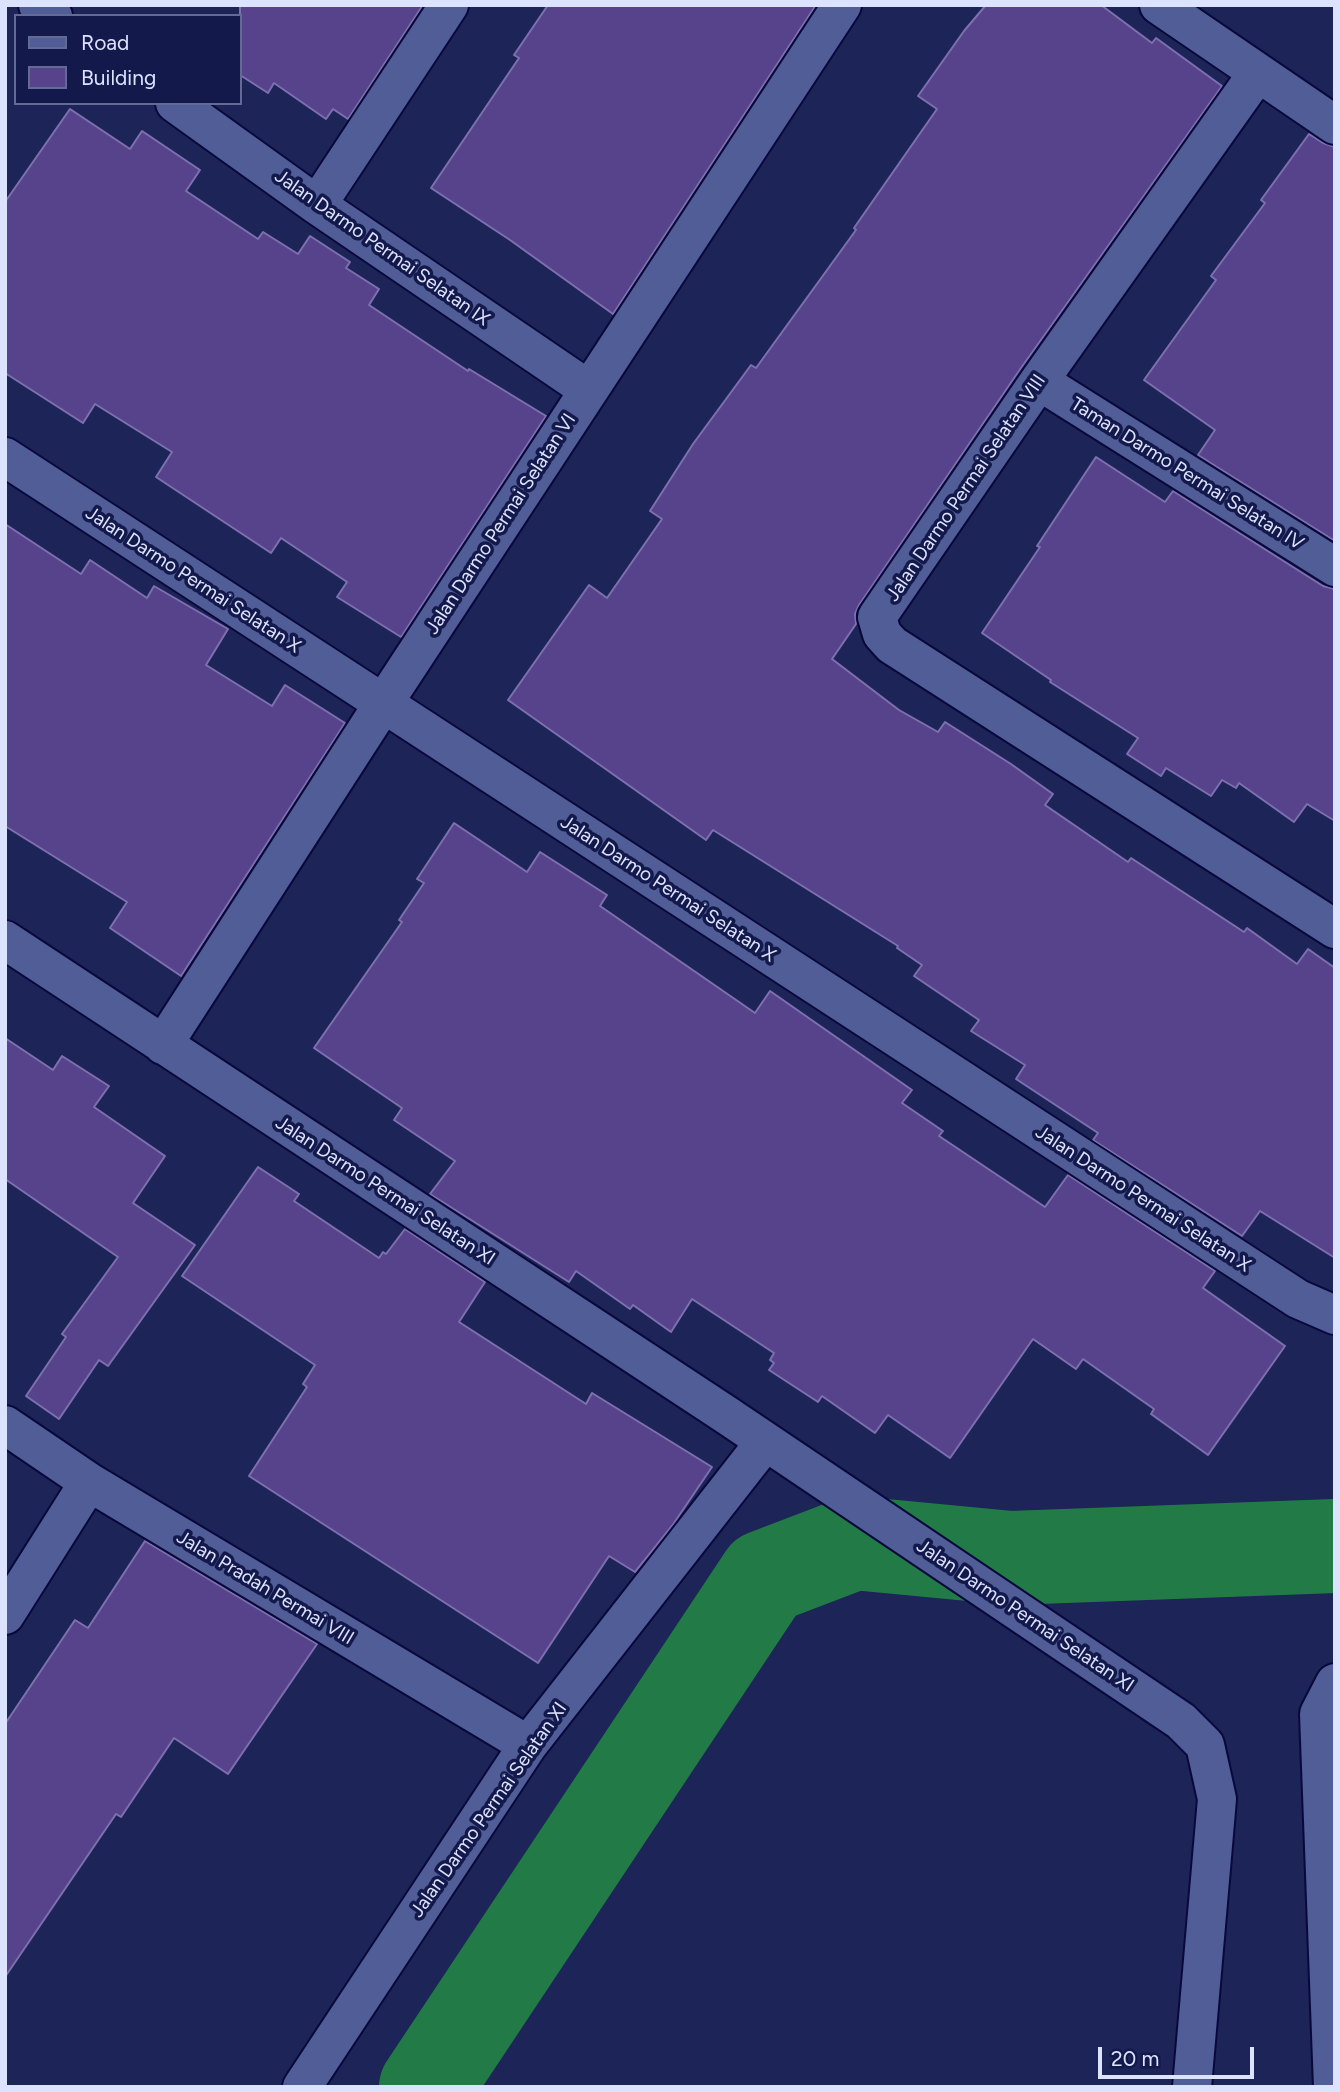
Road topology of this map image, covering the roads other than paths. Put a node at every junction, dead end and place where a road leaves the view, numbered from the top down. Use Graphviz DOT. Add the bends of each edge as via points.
graph roads {
  1 [pos="449,5"];
  2 [pos="842,5"];
  3 [pos="1159,5"];
  4 [pos="1257,74"];
  5 [pos="178,105"];
  6 [pos="1335,125"];
  7 [pos="317,205"];
  8 [pos="1039,381"];
  9 [pos="589,390"];
  10 [pos="5,457"];
  11 [pos="1335,567"];
  12 [pos="383,704"];
  13 [pos="1335,929"];
  14 [pos="5,940"];
  15 [pos="163,1045"];
  16 [pos="1335,1315"];
  17 [pos="5,1425"];
  18 [pos="765,1442"];
  19 [pos="89,1482"];
  20 [pos="5,1615"];
  21 [pos="1335,1683"];
  22 [pos="528,1745"];
  23 [pos="302,2087"];
  24 [pos="1192,2087"];
  25 [pos="1333,2087"];
  1 -- 7 [label="street"];
  2 -- 9 [label="street, Jalan Darmo Permai Selatan VI"];
  3 -- 4 [label="street"];
  4 -- 6 [label="street"];
  4 -- 8 [label="street, Jalan Darmo Permai Selatan VIII"];
  5 -- 7 [label="street, Jalan Darmo Permai Selatan IX"];
  7 -- 9 [label="street, Jalan Darmo Permai Selatan IX"];
  8 -- 11 [label="street, Taman Darmo Permai Selatan IV"];
  8 -- 13 [label="street, Jalan Darmo Permai Selatan VIII" via="877,617 882,634 892,645"];
  9 -- 12 [label="street, Jalan Darmo Permai Selatan VI"];
  10 -- 12 [label="street, Jalan Darmo Permai Selatan X"];
  12 -- 15 [label="street, Jalan Darmo Permai Selatan VI"];
  12 -- 16 [label="street, Jalan Darmo Permai Selatan X" via="1286,1291"];
  14 -- 15 [label="street, Jalan Darmo Permai Selatan XI"];
  15 -- 18 [label="street, Jalan Darmo Permai Selatan XI"];
  17 -- 19 [label="street, Jalan Pradah Permai VIII"];
  18 -- 22 [label="street, Jalan Darmo Permai Selatan XI"];
  18 -- 24 [label="street, Jalan Darmo Permai Selatan XI" via="1181,1721 1205,1745 1217,1799"];
  19 -- 20 [label="street"];
  19 -- 22 [label="street, Jalan Pradah Permai VIII"];
  21 -- 25 [label="street" via="1319,1714"];
  22 -- 23 [label="street, Jalan Darmo Permai Selatan XI"];
}
